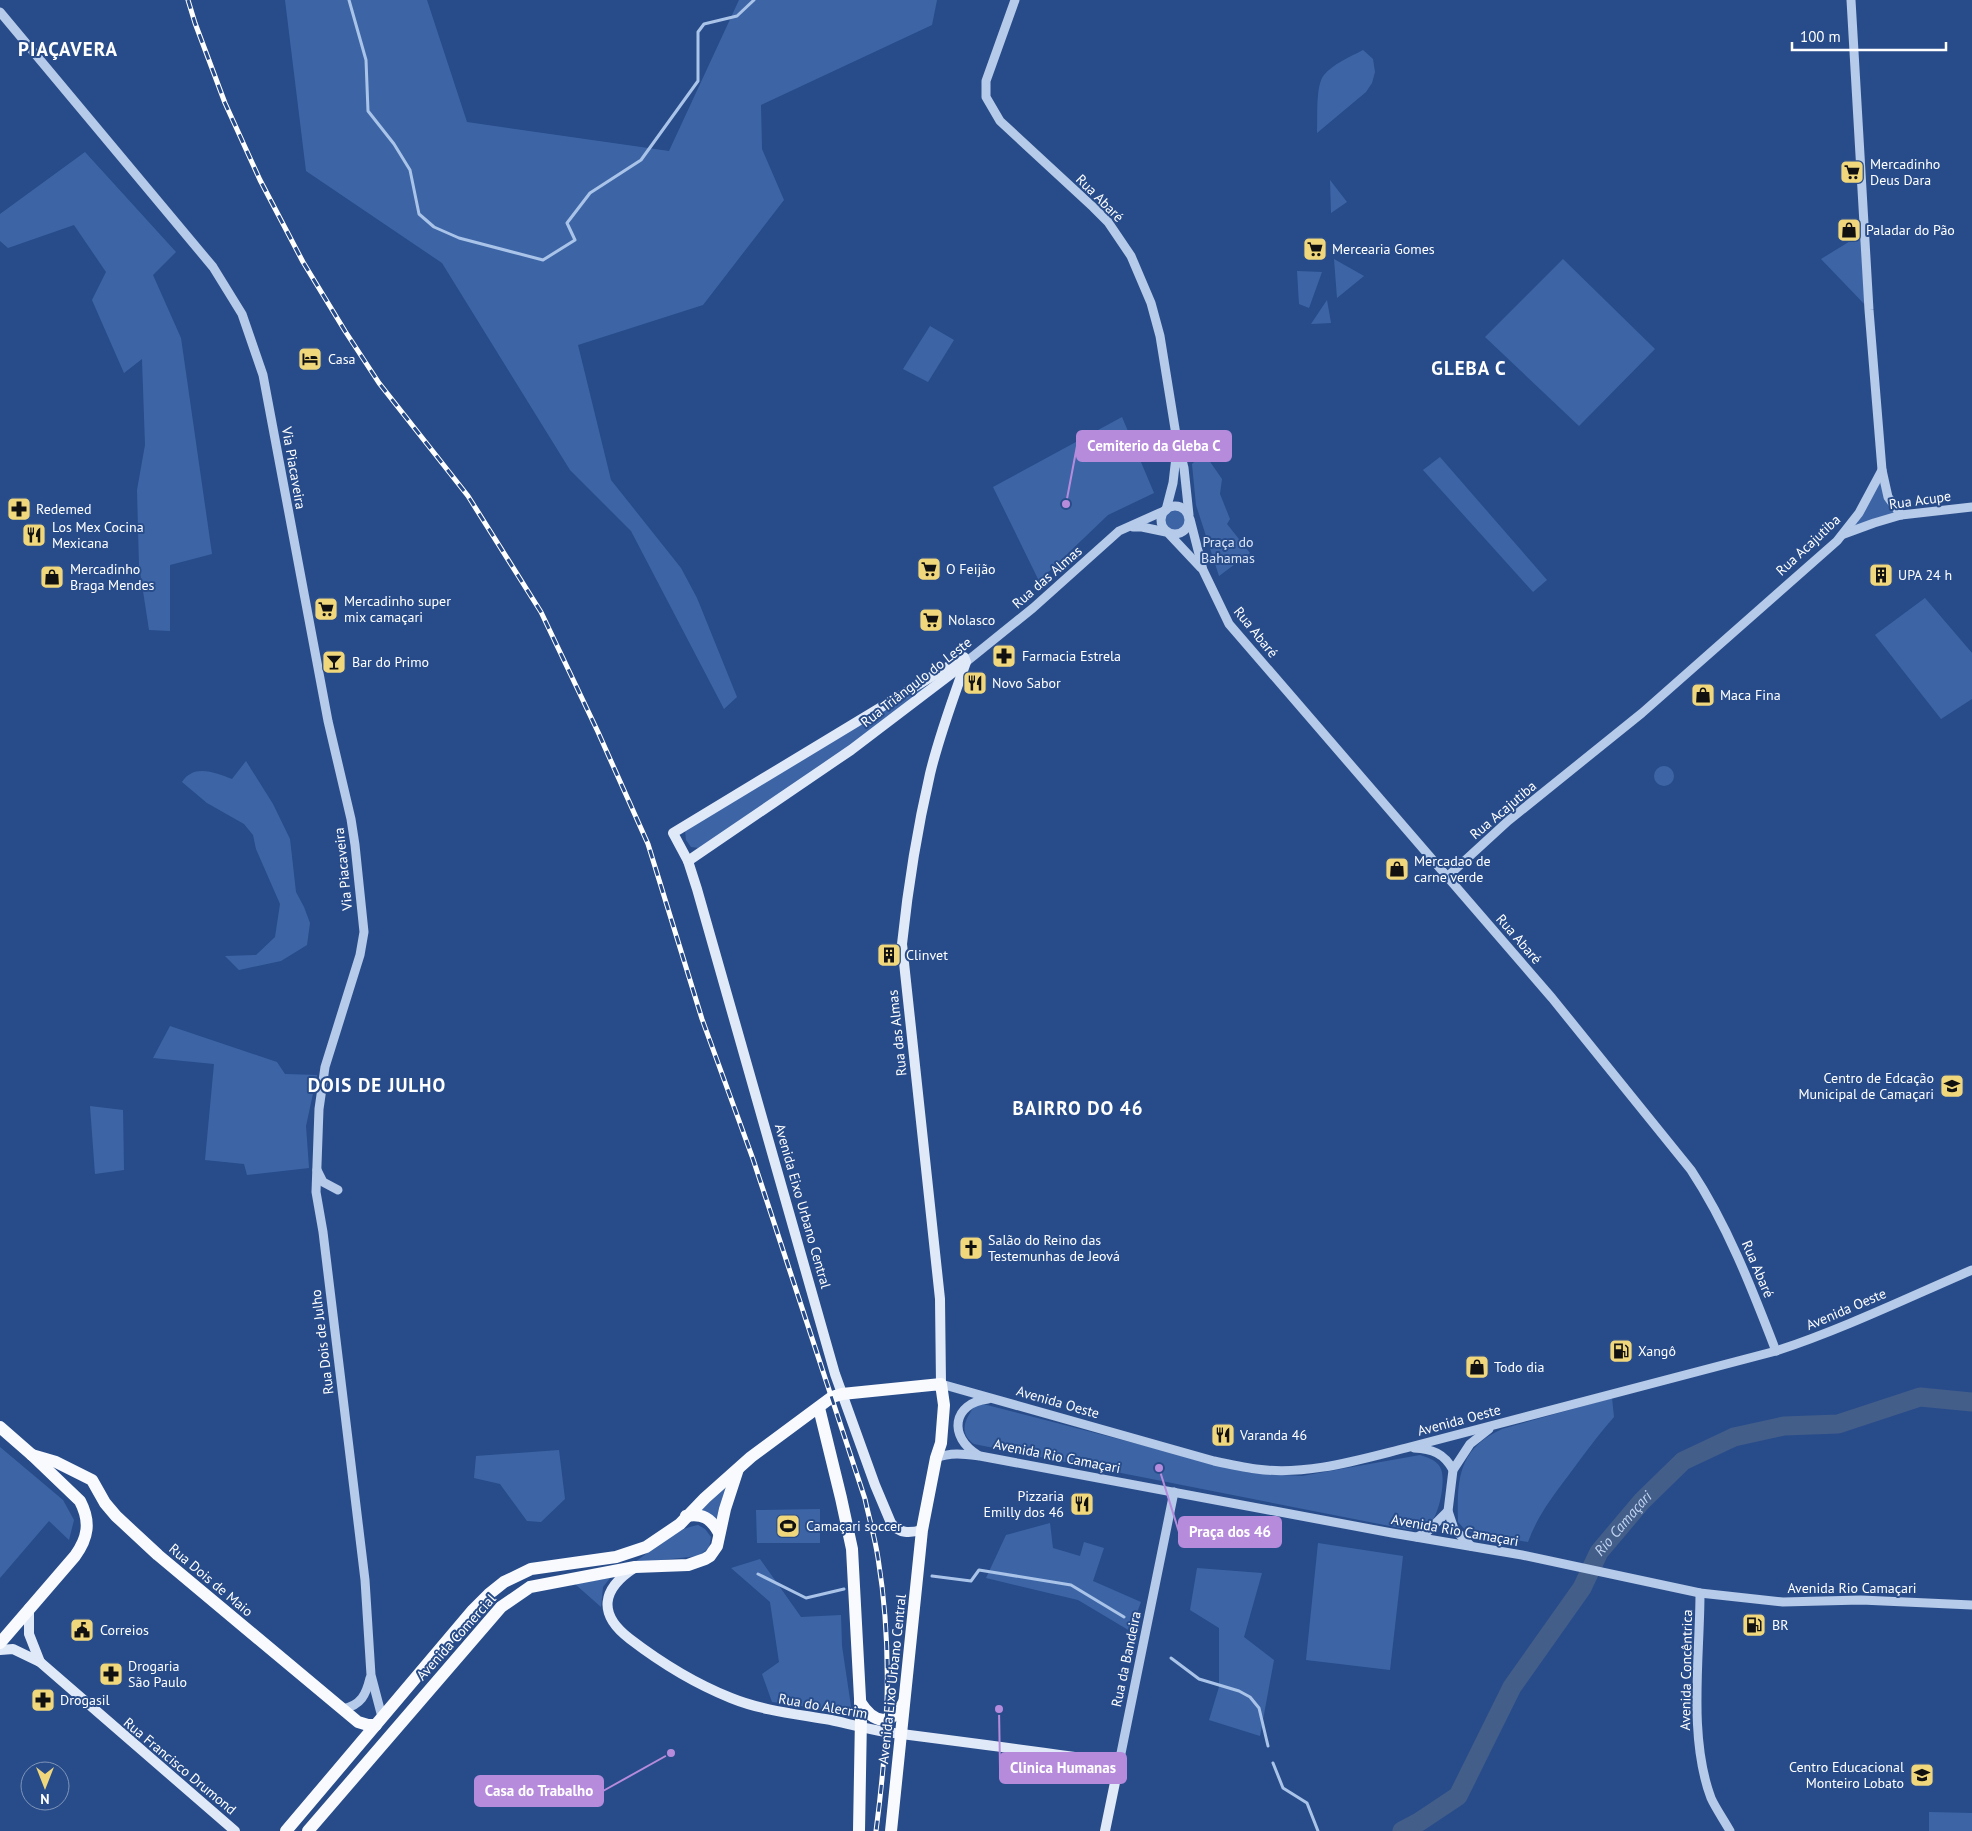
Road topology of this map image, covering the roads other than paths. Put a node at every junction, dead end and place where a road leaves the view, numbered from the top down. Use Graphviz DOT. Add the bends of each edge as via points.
graph roads {
  1 [pos="1015,0"];
  2 [pos="1851,0"];
  3 [pos="0,12"];
  4 [pos="1177,441"];
  5 [pos="1882,470"];
  6 [pos="1972,507"];
  7 [pos="1165,510"];
  8 [pos="1901,514"];
  9 [pos="1189,517"];
  10 [pos="1125,528"];
  11 [pos="1167,532"];
  12 [pos="1844,534"];
  13 [pos="1203,570"];
  14 [pos="986,645"];
  15 [pos="965,659"];
  16 [pos="688,861"];
  17 [pos="1448,876"];
  18 [pos="344,1008"];
  19 [pos="316,1170"];
  20 [pos="338,1190"];
  21 [pos="1972,1270"];
  22 [pos="1776,1351"];
  23 [pos="942,1384"];
  24 [pos="842,1394"];
  25 [pos="993,1398"];
  26 [pos="819,1408"];
  27 [pos="1497,1424"];
  28 [pos="0,1427"];
  29 [pos="1406,1448"];
  30 [pos="32,1455"];
  31 [pos="980,1456"];
  32 [pos="936,1458"];
  33 [pos="738,1469"];
  34 [pos="1453,1470"];
  35 [pos="1174,1492"];
  36 [pos="1448,1511"];
  37 [pos="686,1516"];
  38 [pos="922,1530"];
  39 [pos="718,1533"];
  40 [pos="1417,1537"];
  41 [pos="1471,1546"];
  42 [pos="635,1567"];
  43 [pos="1700,1593"];
  44 [pos="1972,1605"];
  45 [pos="29,1608"];
  46 [pos="0,1643"];
  47 [pos="0,1650"];
  48 [pos="40,1662"];
  49 [pos="371,1675"];
  50 [pos="859,1700"];
  51 [pos="904,1702"];
  52 [pos="343,1709"];
  53 [pos="379,1721"];
  54 [pos="861,1726"];
  55 [pos="902,1733"];
  56 [pos="1119,1763"];
  57 [pos="235,1831"];
  58 [pos="286,1831"];
  59 [pos="308,1831"];
  60 [pos="859,1831"];
  61 [pos="891,1831"];
  62 [pos="1105,1831"];
  63 [pos="1730,1831"];
  1 -- 4 [label="street, Rua Abaré" via="986,81 986,97 1000,121 1108,222 1131,256 1151,303 1160,336"];
  2 -- 5 [label="street"];
  3 -- 18 [label="street, Via Piacaveira" via="213,267 250,331 263,375 328,721 356,845 364,932"];
  4 -- 7 [label="street, Rua Abaré" via="1173,483"];
  4 -- 9 [label="street, Rua Abaré" via="1184,468"];
  5 -- 8 [label="street" via="1888,497"];
  5 -- 12 [label="street, Rua Acajutiba"];
  6 -- 8 [label="street, Rua Acupe"];
  7 -- 9 [label="street" via="1178,506"];
  7 -- 10 [label="street, Rua das Almas"];
  7 -- 11 [label="street" via="1161,521"];
  8 -- 12 [label="street, Rua Acupe"];
  9 -- 11 [label="street" via="1189,526 1181,534"];
  9 -- 13 [label="street, Rua Abaré"];
  10 -- 11 [label="street" via="1142,527"];
  10 -- 14 [label="street, Rua das Almas"];
  11 -- 13 [label="street, Rua Abaré"];
  12 -- 17 [label="street, Rua Acajutiba" via="1642,713 1508,822"];
  13 -- 17 [label="street, Rua Abaré" via="1232,628"];
  14 -- 15 [label="street, Rua Triângulo do Leste"];
  15 -- 16 [label="main road, Rua Triângulo do Leste" via="851,750"];
  15 -- 16 [label="main road, Rua Triângulo do Leste" via="673,833"];
  15 -- 23 [label="main road, Rua das Almas" via="930,773 902,944 940,1299"];
  16 -- 24 [label="main road, Avenida Eixo Urbano Central"];
  17 -- 22 [label="street, Rua Abaré" via="1691,1170 1729,1237"];
  18 -- 19 [label="street, Rua Dois de Julho" via="325,1067"];
  19 -- 20 [label="street" via="323,1182"];
  19 -- 49 [label="street, Rua Dois de Julho" via="316,1192 365,1580"];
  21 -- 22 [label="street, Avenida Oeste" via="1856,1321"];
  22 -- 27 [label="street, Avenida Oeste"];
  23 -- 24 [label="main road"];
  23 -- 25 [label="street, Avenida Oeste"];
  23 -- 32 [label="main road, Avenida Eixo Urbano Central" via="941,1443"];
  24 -- 26 [label="main road, Avenida Comercial" via="832,1397"];
  24 -- 38 [label="main road, Avenida Eixo Urbano Central" via="891,1523 906,1532"];
  25 -- 29 [label="street, Avenida Oeste" via="1191,1455 1256,1469 1312,1468"];
  25 -- 31 [label="street" via="970,1404 959,1423 961,1440"];
  26 -- 33 [label="main road, Avenida Comercial" via="800,1419"];
  26 -- 50 [label="main road, Avenida Eixo Urbano Central" via="852,1549"];
  27 -- 29 [label="street, Avenida Oeste"];
  27 -- 34 [label="street" via="1470,1444"];
  28 -- 30 [label="main road"];
  29 -- 34 [label="street" via="1434,1451 1448,1461"];
  30 -- 45 [label="main road" via="80,1502 88,1529 79,1550"];
  30 -- 52 [label="main road, Rua Dois de Maio" via="56,1462 92,1480 116,1516 158,1555"];
  31 -- 32 [label="street, Avenida Rio Camaçari" via="961,1453"];
  31 -- 35 [label="street, Avenida Rio Camaçari"];
  32 -- 38 [label="main road, Avenida Eixo Urbano Central"];
  33 -- 37 [label="main road, Avenida Comercial"];
  33 -- 39 [label="main road, Avenida Comercial"];
  34 -- 36 [label="street"];
  35 -- 40 [label="street, Avenida Rio Camaçari"];
  35 -- 56 [label="street, Rua da Bandeira"];
  36 -- 40 [label="street" via="1427,1532"];
  36 -- 41 [label="street" via="1454,1530"];
  37 -- 39 [label="main road" via="707,1518"];
  37 -- 53 [label="main road, Avenida Comercial" via="680,1524 646,1547 616,1557 531,1569 504,1582 473,1610"];
  38 -- 51 [label="main road, Avenida Eixo Urbano Central"];
  39 -- 42 [label="main road, Avenida Comercial" via="715,1550 699,1562 684,1566"];
  40 -- 41 [label="street, Avenida Rio Camaçari"];
  41 -- 43 [label="street, Avenida Rio Camaçari"];
  42 -- 54 [label="main road, Rua do Alecrim" via="615,1583 608,1606 610,1618 618,1629 644,1649 682,1673 736,1700 774,1711"];
  42 -- 59 [label="main road, Avenida Comercial" via="530,1587 500,1607"];
  43 -- 44 [label="street, Avenida Rio Camaçari" via="1783,1602 1861,1600"];
  43 -- 63 [label="street, Avenida Concêntrica" via="1697,1728 1711,1798"];
  45 -- 46 [label="main road"];
  45 -- 48 [label="main road, Rua Francisco Drumond" via="30,1634"];
  47 -- 48 [label="main road, Rua Francisco Drumond" via="13,1649"];
  48 -- 57 [label="main road, Rua Francisco Drumond"];
  49 -- 52 [label="street, Rua Dois de Julho" via="363,1699"];
  49 -- 53 [label="street, Rua Dois de Julho"];
  50 -- 51 [label="main road" via="871,1716 886,1720 897,1713"];
  50 -- 54 [label="main road, Avenida Eixo Urbano Central"];
  51 -- 55 [label="main road, Avenida Eixo Urbano Central"];
  52 -- 53 [label="main road, Rua Dois de Maio" via="358,1722 368,1725"];
  53 -- 58 [label="main road, Avenida Comercial"];
  54 -- 55 [label="main road, Rua do Alecrim"];
  54 -- 60 [label="main road, Avenida Eixo Urbano Central"];
  55 -- 56 [label="main road, Rua do Alecrim"];
  55 -- 61 [label="main road, Avenida Eixo Urbano Central"];
  56 -- 62 [label="main road, Rua da Bandeira"];
}
